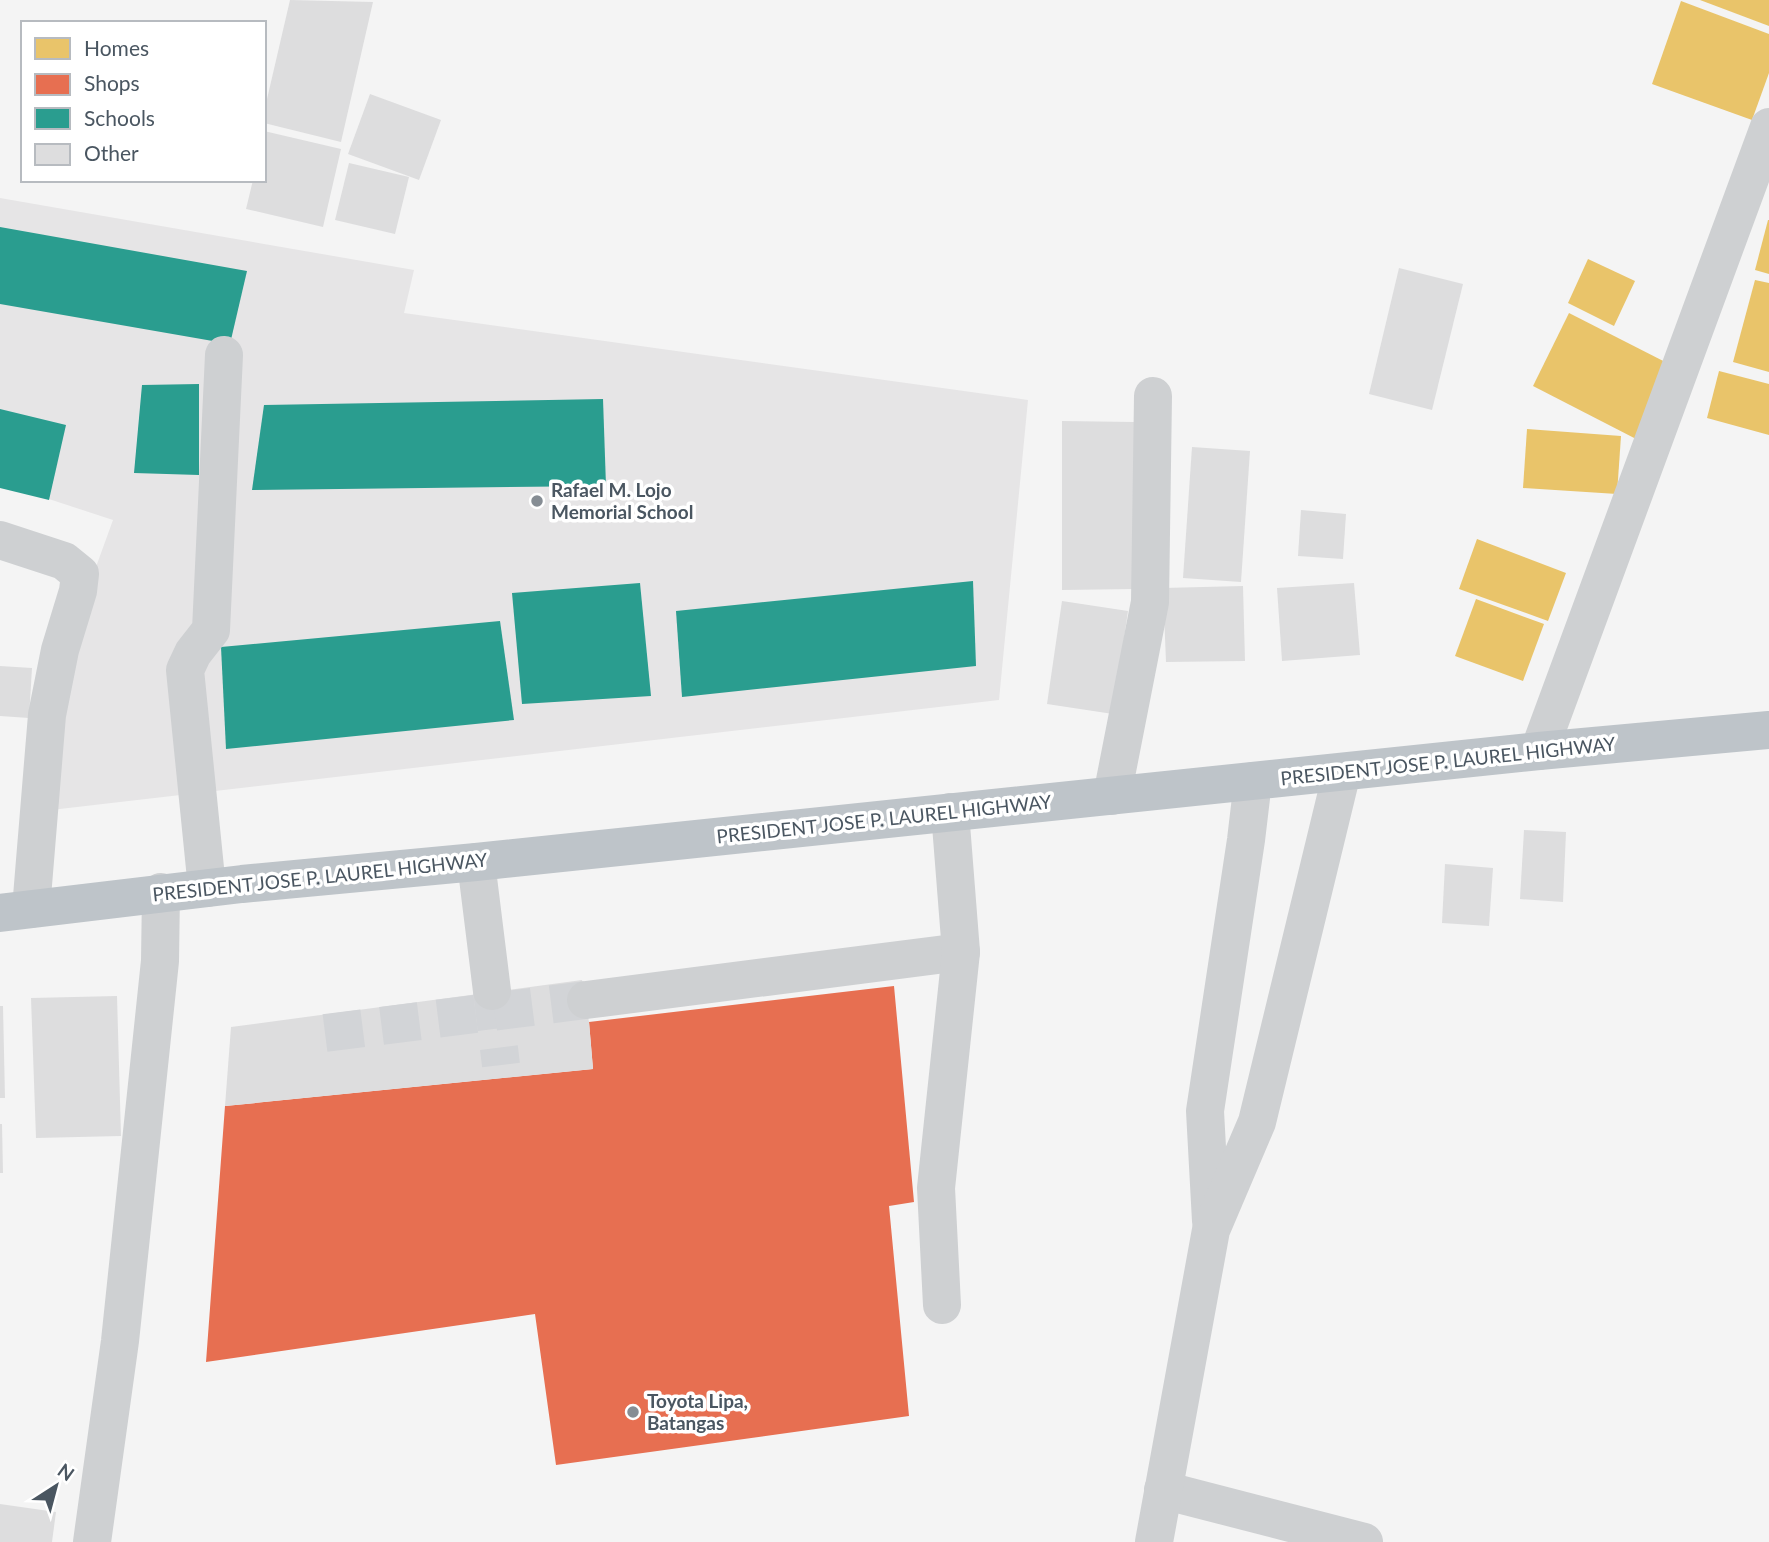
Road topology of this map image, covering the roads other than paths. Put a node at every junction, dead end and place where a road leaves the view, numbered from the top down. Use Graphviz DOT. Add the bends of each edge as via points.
graph roads {
  1 [pos="1769,127"];
  2 [pos="224,355"];
  3 [pos="1153,396"];
  4 [pos="0,540"];
  5 [pos="1769,730"];
  6 [pos="1539,751"];
  7 [pos="1342,772"];
  8 [pos="1253,781"];
  9 [pos="1112,796"];
  10 [pos="950,812"];
  11 [pos="476,862"];
  12 [pos="207,888"];
  13 [pos="161,892"];
  14 [pos="16,911"];
  15 [pos="961,952"];
  16 [pos="492,991"];
  17 [pos="586,1000"];
  18 [pos="1212,1230"];
  19 [pos="942,1304"];
  20 [pos="1163,1490"];
  21 [pos="1282,1532"];
  22 [pos="92,1542"];
  23 [pos="1154,1542"];
  24 [pos="1364,1542"];
  1 -- 6 [label="street"];
  2 -- 12 [label="street" via="211,630 185,670"];
  3 -- 9 [label="street" via="1150,602"];
  4 -- 14 [label="street" via="64,561 80,575 47,715"];
  5 -- 6 [label="highway, PRESIDENT JOSE P. LAUREL HIGHWAY"];
  6 -- 7 [label="highway, PRESIDENT JOSE P. LAUREL HIGHWAY"];
  7 -- 8 [label="highway, PRESIDENT JOSE P. LAUREL HIGHWAY"];
  7 -- 18 [label="street" via="1257,1122"];
  8 -- 9 [label="highway, PRESIDENT JOSE P. LAUREL HIGHWAY"];
  8 -- 18 [label="street" via="1205,1111"];
  9 -- 10 [label="highway, PRESIDENT JOSE P. LAUREL HIGHWAY"];
  10 -- 11 [label="highway, PRESIDENT JOSE P. LAUREL HIGHWAY"];
  10 -- 15 [label="street"];
  11 -- 12 [label="highway, PRESIDENT JOSE P. LAUREL HIGHWAY"];
  11 -- 16 [label="street"];
  12 -- 13 [label="highway, PRESIDENT JOSE P. LAUREL HIGHWAY"];
  13 -- 14 [label="highway, PRESIDENT JOSE P. LAUREL HIGHWAY"];
  13 -- 22 [label="street" via="160,961 122,1327"];
  15 -- 17 [label="street"];
  15 -- 19 [label="street" via="936,1188"];
  18 -- 20 [label="street"];
  20 -- 21 [label="street"];
  20 -- 23 [label="street"];
  21 -- 24 [label="street"];
}
